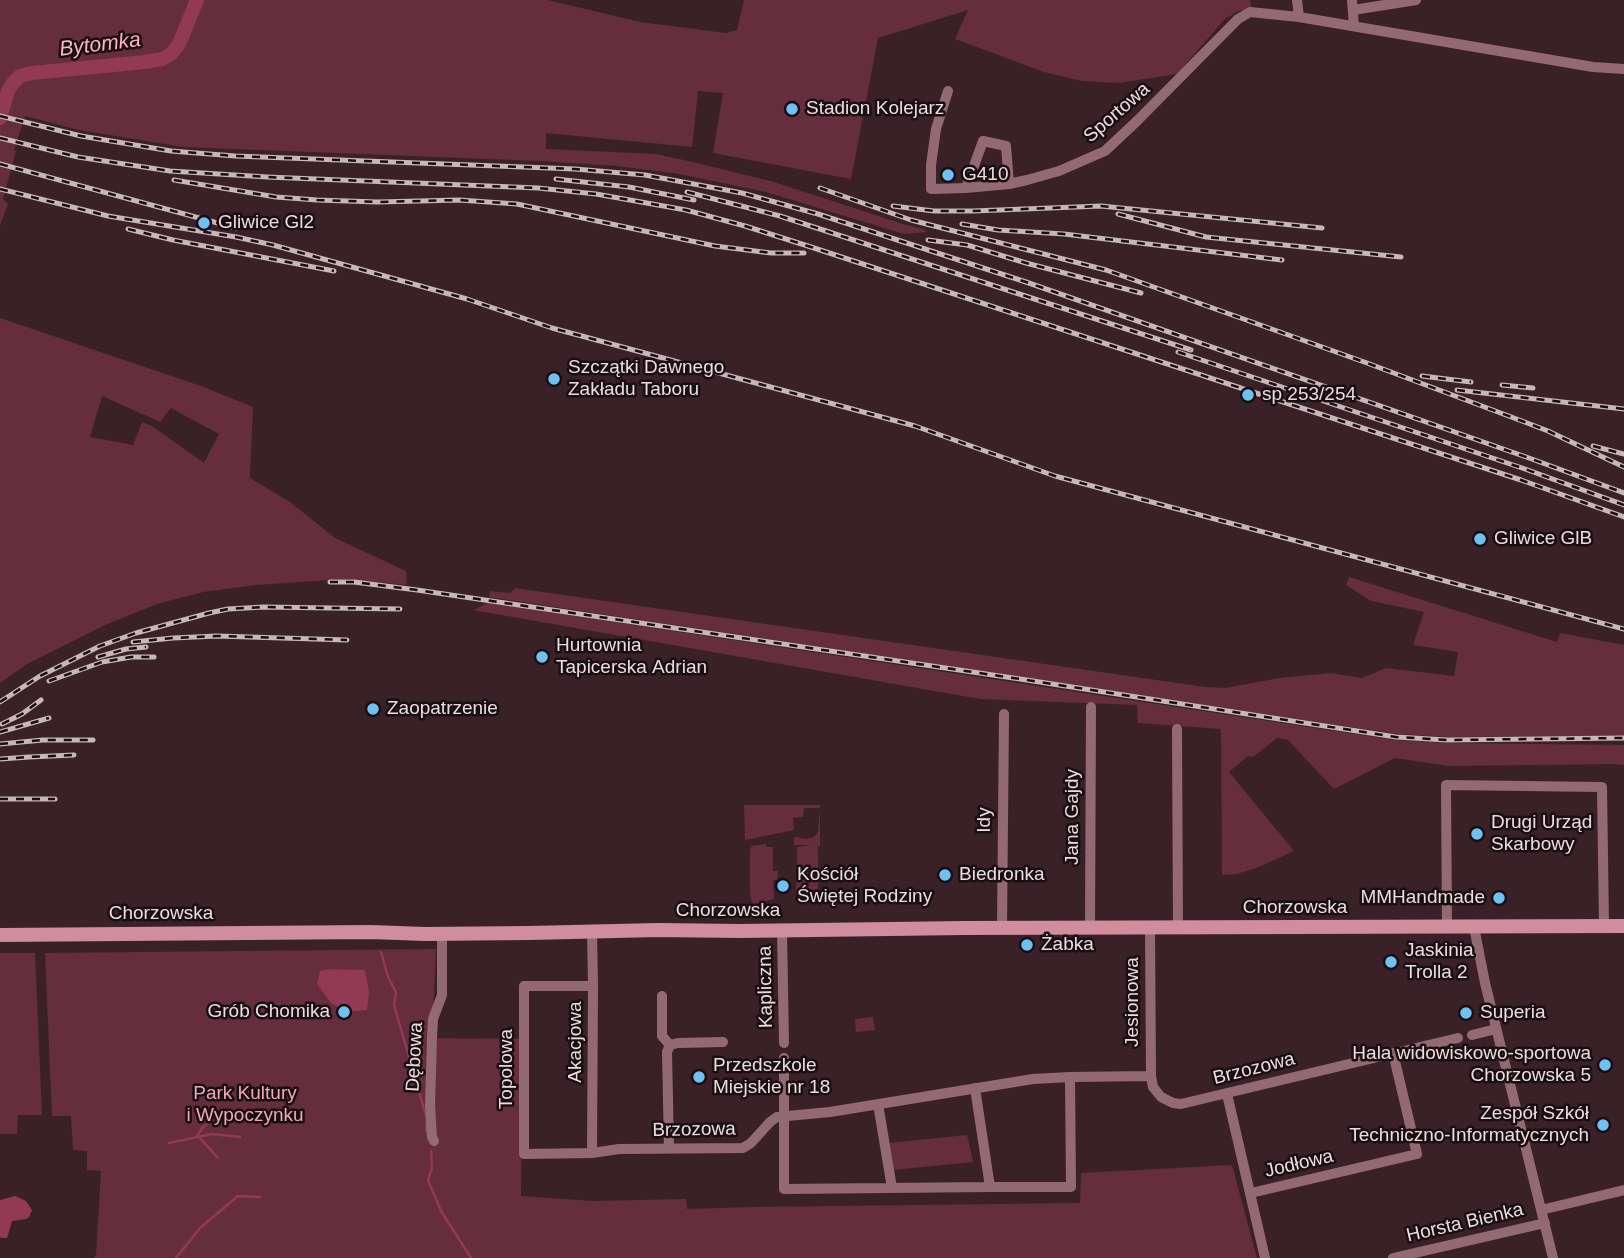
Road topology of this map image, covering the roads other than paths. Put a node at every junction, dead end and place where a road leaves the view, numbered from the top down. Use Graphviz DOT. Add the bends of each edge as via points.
graph roads {
  1 [pos="1297,0"];
  2 [pos="1416,0"];
  3 [pos="1352,5"];
  4 [pos="1299,17"];
  5 [pos="1354,26"];
  6 [pos="1624,69"];
  7 [pos="948,91"];
  8 [pos="1009,184"];
  9 [pos="966,188"];
  10 [pos="1091,707"];
  11 [pos="1003,713"];
  12 [pos="1177,729"];
  13 [pos="1604,926"];
  14 [pos="1624,926"];
  15 [pos="1090,927"];
  16 [pos="1150,927"];
  17 [pos="1178,927"];
  18 [pos="1447,927"];
  19 [pos="1474,927"];
  20 [pos="1002,928"];
  21 [pos="592,931"];
  22 [pos="782,931"];
  23 [pos="442,933"];
  24 [pos="0,935"];
  25 [pos="593,986"];
  26 [pos="662,996"];
  27 [pos="1496,1029"];
  28 [pos="1472,1035"];
  29 [pos="1458,1038"];
  30 [pos="723,1042"];
  31 [pos="784,1043"];
  32 [pos="670,1045"];
  33 [pos="1393,1053"];
  34 [pos="784,1058"];
  35 [pos="1151,1076"];
  36 [pos="1070,1077"];
  37 [pos="975,1088"];
  38 [pos="1227,1094"];
  39 [pos="878,1104"];
  40 [pos="784,1115"];
  41 [pos="434,1141"];
  42 [pos="669,1149"];
  43 [pos="592,1153"];
  44 [pos="990,1187"];
  45 [pos="892,1188"];
  46 [pos="1624,1190"];
  47 [pos="1251,1193"];
  48 [pos="1541,1210"];
  49 [pos="1545,1223"];
  50 [pos="1265,1258"];
  51 [pos="1393,1258"];
  52 [pos="1553,1258"];
  1 -- 4 [label="street"];
  2 -- 3 [label="street"];
  3 -- 5 [label="street"];
  4 -- 5 [label="street, Sportowa"];
  4 -- 8 [label="street, Sportowa" via="1250,12 1105,151 1059,171"];
  5 -- 6 [label="street, Sportowa"];
  7 -- 9 [label="street, Sportowa" via="936,128 931,188"];
  8 -- 9 [label="street, Sportowa"];
  8 -- 9 [label="street" via="1006,146 983,141"];
  10 -- 15 [label="street, Jana Gajdy"];
  11 -- 20 [label="street, Idy"];
  12 -- 17 [label="street"];
  13 -- 14 [label="main road, Chorzowska"];
  13 -- 18 [label="street" via="1602,787 1446,785"];
  13 -- 19 [label="main road, Chorzowska"];
  15 -- 16 [label="main road, Chorzowska"];
  15 -- 20 [label="main road, Chorzowska"];
  16 -- 17 [label="main road, Chorzowska"];
  16 -- 35 [label="street, Jesionowa"];
  17 -- 18 [label="main road, Chorzowska"];
  18 -- 19 [label="main road, Chorzowska"];
  19 -- 27 [label="street"];
  20 -- 22 [label="main road, Chorzowska"];
  21 -- 22 [label="main road, Chorzowska"];
  21 -- 23 [label="main road, Chorzowska"];
  21 -- 25 [label="street, Akacjowa"];
  22 -- 31 [label="street, Kapliczna"];
  23 -- 24 [label="main road, Chorzowska"];
  23 -- 41 [label="street, Dębowa" via="442,995 432,1038"];
  25 -- 43 [label="street, Akacjowa"];
  25 -- 43 [label="street, Topolowa" via="524,986 524,1154"];
  26 -- 32 [label="street" via="662,1037"];
  27 -- 28 [label="street"];
  27 -- 48 [label="street"];
  29 -- 33 [label="street, Brzozowa"];
  30 -- 32 [label="street"];
  32 -- 42 [label="street"];
  33 -- 38 [label="street, Brzozowa"];
  33 -- 47 [label="street, Jodłowa" via="1417,1154"];
  34 -- 40 [label="street"];
  35 -- 36 [label="street"];
  35 -- 38 [label="street, Brzozowa" via="1156,1092 1173,1103"];
  36 -- 37 [label="street"];
  36 -- 44 [label="street" via="1071,1187"];
  37 -- 39 [label="street"];
  37 -- 44 [label="street"];
  38 -- 47 [label="street, Jodłowa"];
  39 -- 40 [label="street"];
  39 -- 45 [label="street"];
  40 -- 42 [label="street, Brzozowa" via="769,1122 743,1148"];
  40 -- 45 [label="street" via="785,1189"];
  42 -- 43 [label="street, Brzozowa"];
  44 -- 45 [label="street"];
  46 -- 48 [label="street"];
  47 -- 50 [label="street, Jodłowa"];
  48 -- 49 [label="street"];
  49 -- 51 [label="street, Horsta Bienka"];
  49 -- 52 [label="street"];
}
